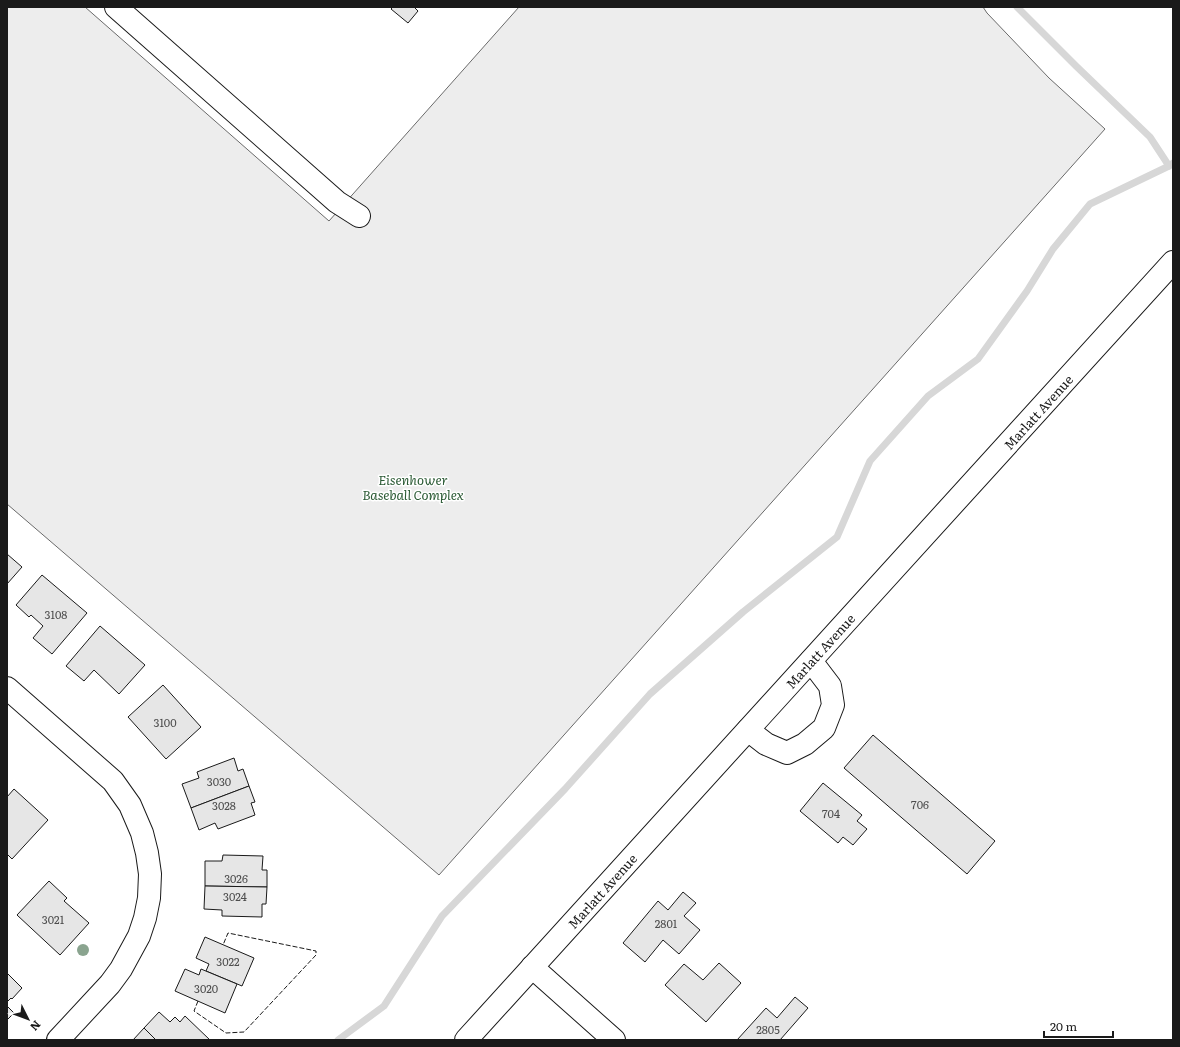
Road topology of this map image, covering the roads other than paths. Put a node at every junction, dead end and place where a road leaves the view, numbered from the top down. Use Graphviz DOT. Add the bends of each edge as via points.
graph roads {
  1 [pos="116,7"];
  2 [pos="359,216"];
  3 [pos="1173,262"];
  4 [pos="811,661"];
  5 [pos="10,697"];
  6 [pos="748,730"];
  7 [pos="532,967"];
  8 [pos="58,1040"];
  9 [pos="466,1040"];
  10 [pos="614,1040"];
  1 -- 2 [label="street" via="337,202"];
  3 -- 4 [label="street, Marlatt Avenue"];
  4 -- 6 [label="street, Marlatt Avenue"];
  4 -- 6 [label="street" via="830,686 833,705 824,728 805,744 787,753 766,744"];
  5 -- 8 [label="street" via="113,781 130,805 142,833 150,874 145,918 131,952 110,984"];
  6 -- 7 [label="street, Marlatt Avenue"];
  7 -- 9 [label="street, Marlatt Avenue"];
  7 -- 10 [label="street"];
}
